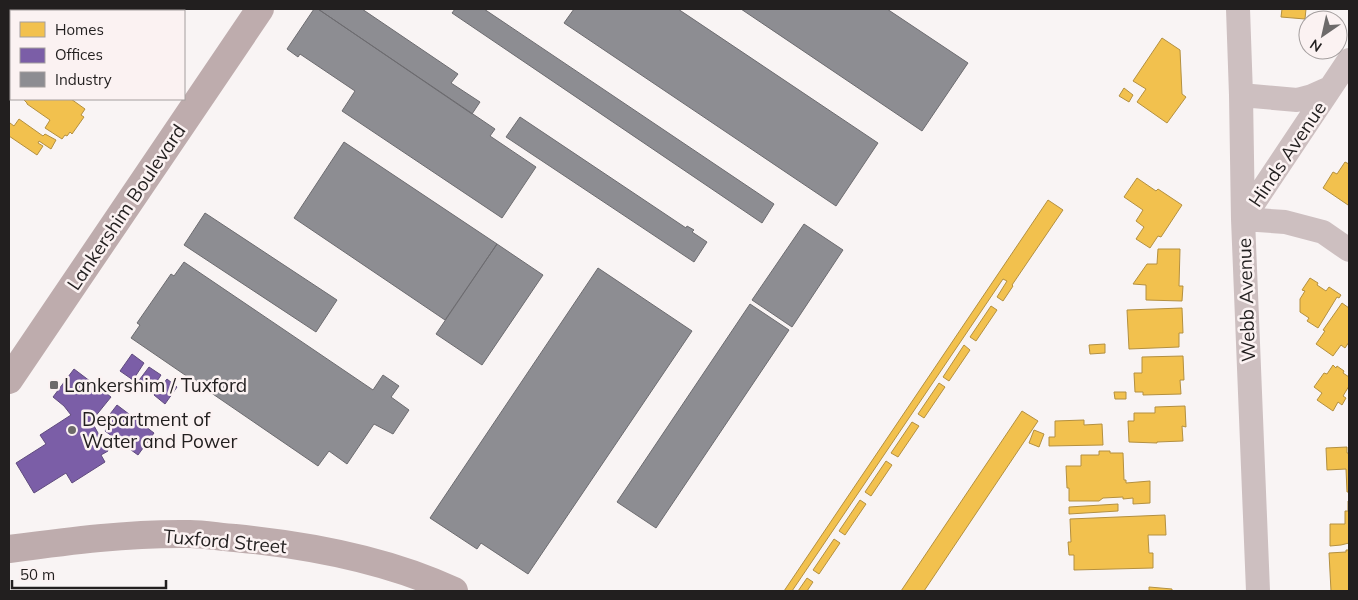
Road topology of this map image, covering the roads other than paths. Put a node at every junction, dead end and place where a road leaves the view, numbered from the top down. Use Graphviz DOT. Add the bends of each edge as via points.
graph roads {
  1 [pos="260,9"];
  2 [pos="1238,9"];
  3 [pos="1349,60"];
  4 [pos="1330,88"];
  5 [pos="1241,95"];
  6 [pos="1243,219"];
  7 [pos="1349,250"];
  8 [pos="9,380"];
  9 [pos="9,549"];
  10 [pos="446,587"];
  11 [pos="1258,591"];
  1 -- 8 [label="main road, Lankershim Boulevard"];
  2 -- 5 [label="street, Webb Avenue"];
  3 -- 4 [label="street, Hinds Avenue"];
  4 -- 5 [label="street, Hinds Avenue" via="1297,100"];
  4 -- 6 [label="street, Hinds Avenue"];
  5 -- 6 [label="street, Webb Avenue"];
  6 -- 7 [label="street" via="1285,222 1323,232"];
  6 -- 11 [label="street, Webb Avenue"];
  9 -- 10 [label="main road, Tuxford Street" via="69,540 191,534 318,550 378,564"];
}
